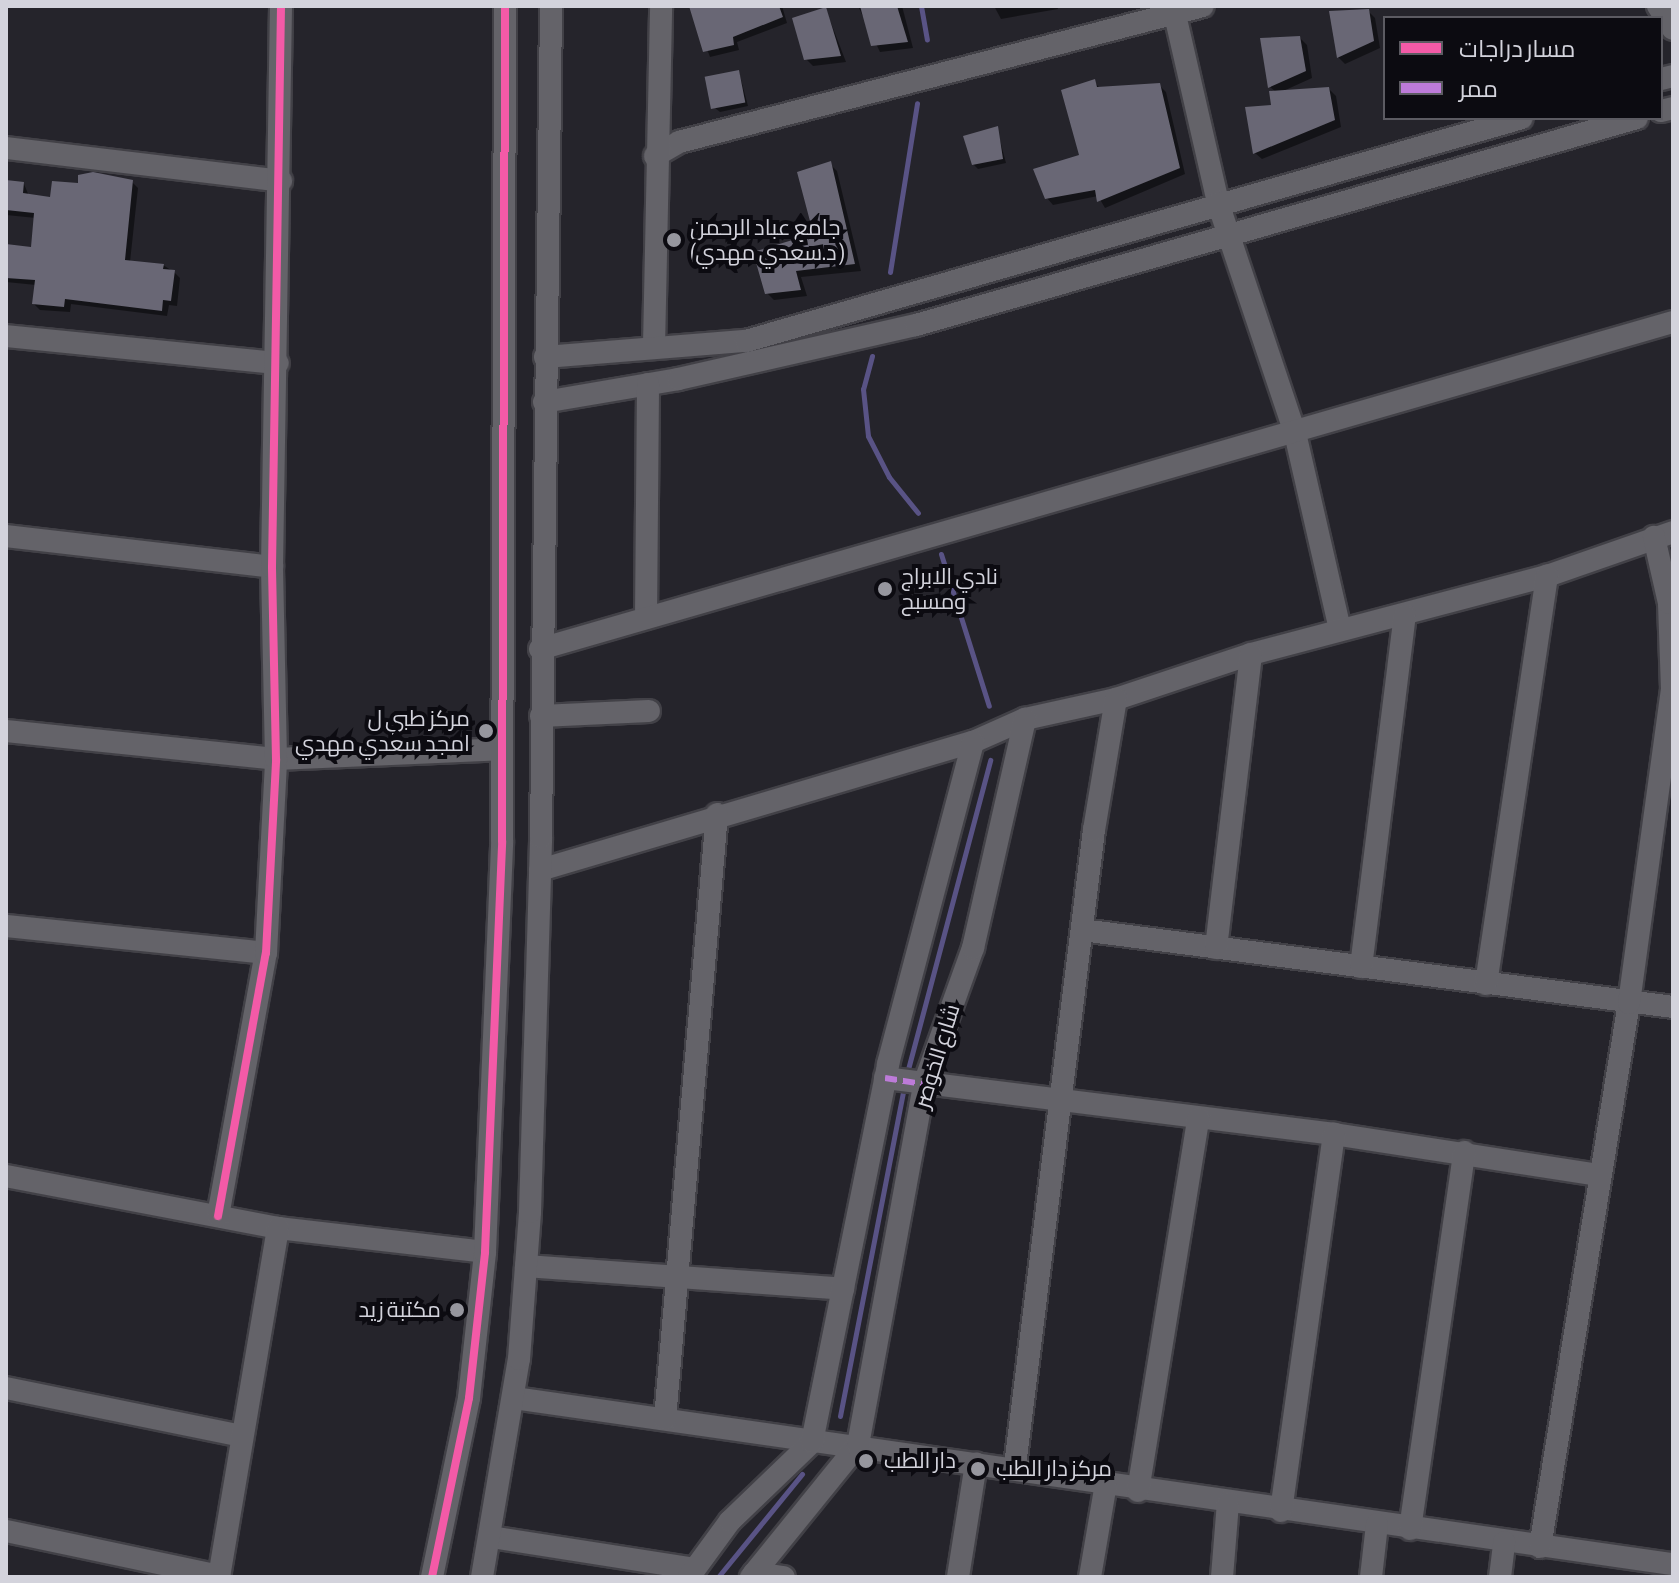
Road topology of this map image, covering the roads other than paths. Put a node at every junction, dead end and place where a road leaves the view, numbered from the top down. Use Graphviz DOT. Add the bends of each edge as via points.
graph roads {
  1 [pos="281,6"];
  2 [pos="505,6"];
  3 [pos="551,6"];
  4 [pos="661,6"];
  5 [pos="1203,6"];
  6 [pos="1658,6"];
  7 [pos="1174,10"];
  8 [pos="1673,29"];
  9 [pos="1515,120"];
  10 [pos="1630,120"];
  11 [pos="6,148"];
  12 [pos="655,156"];
  13 [pos="281,181"];
  14 [pos="1218,203"];
  15 [pos="1229,235"];
  16 [pos="1673,322"];
  17 [pos="6,336"];
  18 [pos="654,347"];
  19 [pos="545,357"];
  20 [pos="278,363"];
  21 [pos="648,384"];
  22 [pos="544,402"];
  23 [pos="1295,433"];
  24 [pos="1664,535"];
  25 [pos="6,536"];
  26 [pos="272,567"];
  27 [pos="1547,576"];
  28 [pos="1405,616"];
  29 [pos="646,618"];
  30 [pos="1340,629"];
  31 [pos="540,649"];
  32 [pos="1251,654"];
  33 [pos="1116,699"];
  34 [pos="649,711"];
  35 [pos="541,716"];
  36 [pos="1025,719"];
  37 [pos="6,731"];
  38 [pos="973,742"];
  39 [pos="501,749"];
  40 [pos="276,759"];
  41 [pos="717,814"];
  42 [pos="540,870"];
  43 [pos="6,926"];
  44 [pos="1082,930"];
  45 [pos="1216,948"];
  46 [pos="266,953"];
  47 [pos="1361,967"];
  48 [pos="1486,984"];
  49 [pos="1629,1003"];
  50 [pos="1673,1007"];
  51 [pos="885,1078"];
  52 [pos="924,1084"];
  53 [pos="1061,1098"];
  54 [pos="1198,1119"];
  55 [pos="1334,1134"];
  56 [pos="1464,1152"];
  57 [pos="1600,1175"];
  58 [pos="6,1176"];
  59 [pos="218,1216"];
  60 [pos="278,1228"];
  61 [pos="485,1252"];
  62 [pos="526,1266"];
  63 [pos="678,1279"];
  64 [pos="843,1289"];
  65 [pos="6,1388"];
  66 [pos="514,1398"];
  67 [pos="665,1419"];
  68 [pos="242,1436"];
  69 [pos="812,1442"];
  70 [pos="858,1445"];
  71 [pos="976,1463"];
  72 [pos="1015,1466"];
  73 [pos="1106,1483"];
  74 [pos="1138,1491"];
  75 [pos="1228,1503"];
  76 [pos="1281,1511"];
  77 [pos="1377,1524"];
  78 [pos="1410,1529"];
  79 [pos="6,1531"];
  80 [pos="491,1537"];
  81 [pos="1504,1542"];
  82 [pos="1540,1547"];
  83 [pos="1672,1561"];
  84 [pos="692,1573"];
  85 [pos="752,1575"];
  86 [pos="219,1577"];
  87 [pos="432,1577"];
  88 [pos="482,1577"];
  89 [pos="784,1577"];
  90 [pos="958,1577"];
  91 [pos="1090,1577"];
  92 [pos="1222,1577"];
  93 [pos="1371,1577"];
  94 [pos="1500,1577"];
  95 [pos="1669,1577"];
  1 -- 13 [label="street"];
  2 -- 39 [label="street"];
  3 -- 19 [label="street"];
  4 -- 12 [label="street"];
  5 -- 7 [label="street"];
  6 -- 8 [label="street"];
  7 -- 12 [label="street" via="679,142"];
  7 -- 14 [label="street"];
  9 -- 14 [label="street"];
  10 -- 15 [label="street"];
  11 -- 13 [label="street"];
  12 -- 18 [label="street"];
  13 -- 20 [label="street"];
  14 -- 15 [label="street"];
  14 -- 18 [label="street" via="746,341"];
  15 -- 21 [label="street" via="916,325"];
  15 -- 23 [label="street"];
  16 -- 23 [label="street"];
  17 -- 20 [label="street"];
  18 -- 19 [label="street"];
  19 -- 22 [label="street"];
  20 -- 26 [label="street"];
  21 -- 22 [label="street"];
  21 -- 29 [label="street"];
  22 -- 31 [label="street"];
  23 -- 29 [label="street"];
  23 -- 30 [label="street"];
  24 -- 27 [label="street"];
  24 -- 49 [label="street" via="1672,689"];
  25 -- 26 [label="street"];
  26 -- 40 [label="street"];
  27 -- 28 [label="street"];
  27 -- 48 [label="street"];
  28 -- 30 [label="street"];
  28 -- 47 [label="street"];
  29 -- 31 [label="street"];
  30 -- 32 [label="street"];
  31 -- 35 [label="street"];
  32 -- 33 [label="street"];
  32 -- 45 [label="street"];
  33 -- 36 [label="street"];
  33 -- 44 [label="street"];
  34 -- 35 [label="street"];
  35 -- 42 [label="street"];
  36 -- 38 [label="street"];
  36 -- 52 [label="street, شارع الخوصر" via="973,948"];
  37 -- 40 [label="street"];
  38 -- 41 [label="street"];
  38 -- 51 [label="street"];
  39 -- 40 [label="street"];
  39 -- 61 [label="street"];
  40 -- 46 [label="street"];
  41 -- 42 [label="street"];
  41 -- 63 [label="street"];
  42 -- 62 [label="street"];
  43 -- 46 [label="street"];
  44 -- 45 [label="street"];
  44 -- 53 [label="street"];
  45 -- 47 [label="street"];
  46 -- 59 [label="street"];
  47 -- 48 [label="street"];
  48 -- 49 [label="street"];
  49 -- 50 [label="street"];
  49 -- 57 [label="street"];
  51 -- 52 [label="street"];
  51 -- 64 [label="street"];
  52 -- 53 [label="street"];
  52 -- 70 [label="street, شارع الخوصر"];
  53 -- 54 [label="street"];
  53 -- 72 [label="street"];
  54 -- 55 [label="street"];
  54 -- 74 [label="street"];
  55 -- 56 [label="street"];
  55 -- 76 [label="street"];
  56 -- 57 [label="street"];
  56 -- 78 [label="street"];
  57 -- 82 [label="street"];
  58 -- 59 [label="street"];
  59 -- 60 [label="street"];
  60 -- 61 [label="street"];
  60 -- 68 [label="street"];
  61 -- 87 [label="street" via="469,1398"];
  62 -- 63 [label="street"];
  62 -- 66 [label="street"];
  63 -- 64 [label="street"];
  63 -- 67 [label="street"];
  64 -- 69 [label="street"];
  65 -- 68 [label="street"];
  66 -- 67 [label="street"];
  66 -- 80 [label="street"];
  67 -- 69 [label="street"];
  68 -- 86 [label="street"];
  69 -- 70 [label="street"];
  69 -- 84 [label="street" via="730,1521"];
  70 -- 71 [label="street"];
  70 -- 85 [label="street"];
  71 -- 72 [label="street"];
  71 -- 90 [label="street"];
  72 -- 73 [label="street"];
  73 -- 74 [label="street"];
  73 -- 91 [label="street"];
  74 -- 75 [label="street"];
  75 -- 76 [label="street"];
  75 -- 92 [label="street"];
  76 -- 77 [label="street"];
  77 -- 78 [label="street"];
  77 -- 93 [label="street"];
  78 -- 81 [label="street"];
  79 -- 86 [label="street"];
  80 -- 84 [label="street"];
  80 -- 88 [label="street"];
  81 -- 82 [label="street"];
  81 -- 94 [label="street"];
  82 -- 83 [label="street"];
  83 -- 95 [label="street"];
  85 -- 89 [label="street"];
}
